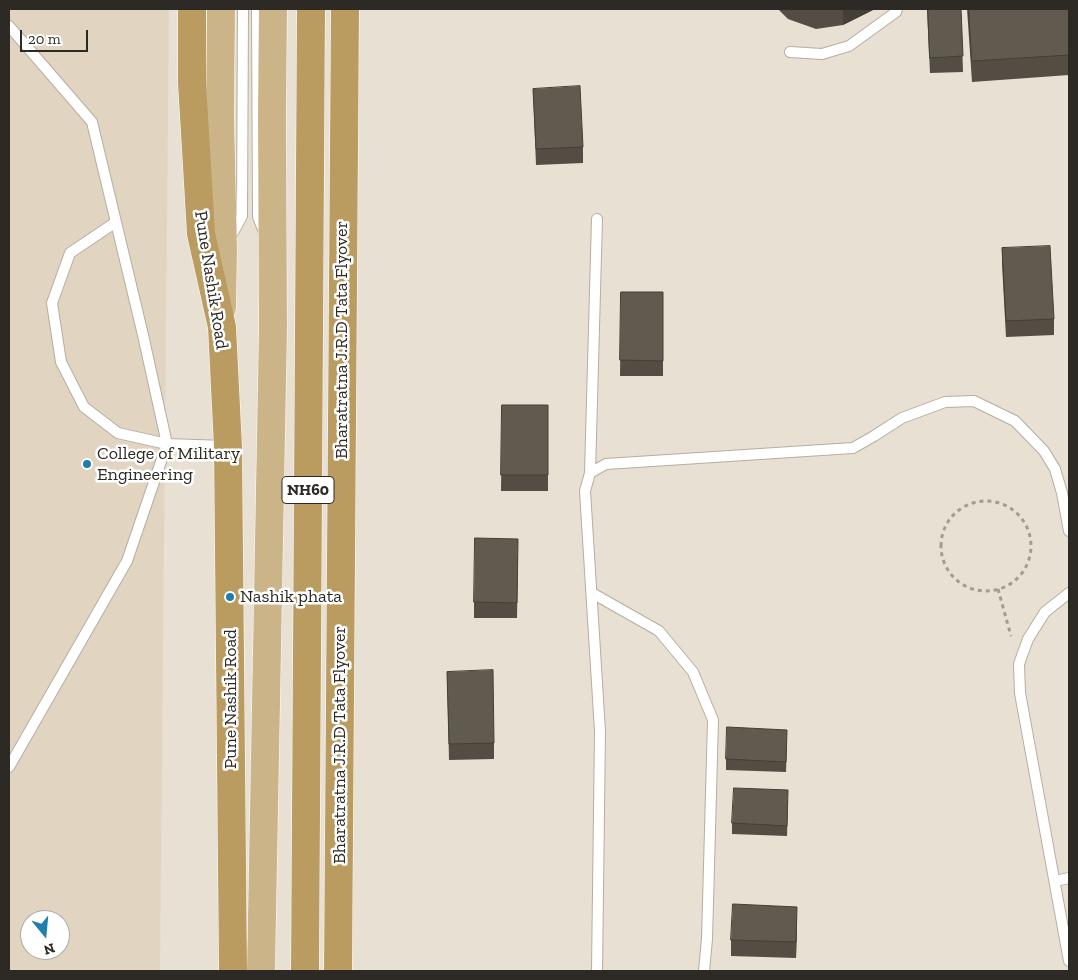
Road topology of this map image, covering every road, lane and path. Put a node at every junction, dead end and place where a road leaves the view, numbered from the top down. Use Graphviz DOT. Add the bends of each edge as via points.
graph roads {
  1 [pos="192,9"];
  2 [pos="221,9"];
  3 [pos="243,9"];
  4 [pos="257,9"];
  5 [pos="272,9"];
  6 [pos="311,9"];
  7 [pos="345,9"];
  8 [pos="897,9"];
  9 [pos="9,26"];
  10 [pos="790,52"];
  11 [pos="597,219"];
  12 [pos="116,222"];
  13 [pos="224,250"];
  14 [pos="273,254"];
  15 [pos="222,327"];
  16 [pos="167,444"];
  17 [pos="228,446"];
  18 [pos="590,473"];
  19 [pos="1069,531"];
  20 [pos="998,588"];
  21 [pos="592,593"];
  22 [pos="1069,593"];
  23 [pos="1019,664"];
  24 [pos="9,767"];
  25 [pos="1069,878"];
  26 [pos="1055,881"];
  27 [pos="1069,961"];
  28 [pos="233,971"];
  29 [pos="261,971"];
  30 [pos="305,971"];
  31 [pos="338,971"];
  32 [pos="597,971"];
  33 [pos="704,971"];
  1 -- 15 [label="highway, Pune Nashik Road" via="192,83 201,234"];
  2 -- 13 [label="main road"];
  3 -- 13 [label="lane" via="242,216"];
  4 -- 14 [label="lane" via="258,217"];
  5 -- 14 [label="main road"];
  6 -- 30 [label="highway, NH60"];
  7 -- 31 [label="highway, Bharatratna J.R.D Tata Flyover"];
  8 -- 10 [label="lane" via="848,46 822,54"];
  9 -- 12 [label="lane" via="92,122"];
  11 -- 18 [label="lane"];
  12 -- 16 [label="lane"];
  12 -- 16 [label="lane" via="70,253 52,303 61,362 84,407 118,433"];
  13 -- 15 [label="main road"];
  14 -- 29 [label="main road"];
  15 -- 17 [label="highway, Pune Nashik Road"];
  16 -- 17 [label="lane"];
  16 -- 24 [label="lane" via="126,561"];
  17 -- 28 [label="highway, Pune Nashik Road"];
  18 -- 19 [label="lane" via="606,464 852,448 902,418 945,402 974,401 1015,421 1044,451 1055,469"];
  18 -- 21 [label="lane" via="585,490"];
  20 -- 20 [label="path" via="1016,579 1024,569 1031,538 1026,524 1016,512 1005,505 983,500 959,509 949,520 943,530 941,554 947,570 964,585 978,590"];
  20 -- 23 [label="path"];
  21 -- 32 [label="lane" via="600,731"];
  21 -- 33 [label="lane" via="659,632 693,672 713,720"];
  22 -- 23 [label="lane" via="1044,612 1028,639"];
  23 -- 26 [label="lane" via="1020,692"];
  25 -- 26 [label="lane"];
  26 -- 27 [label="lane"];
}
